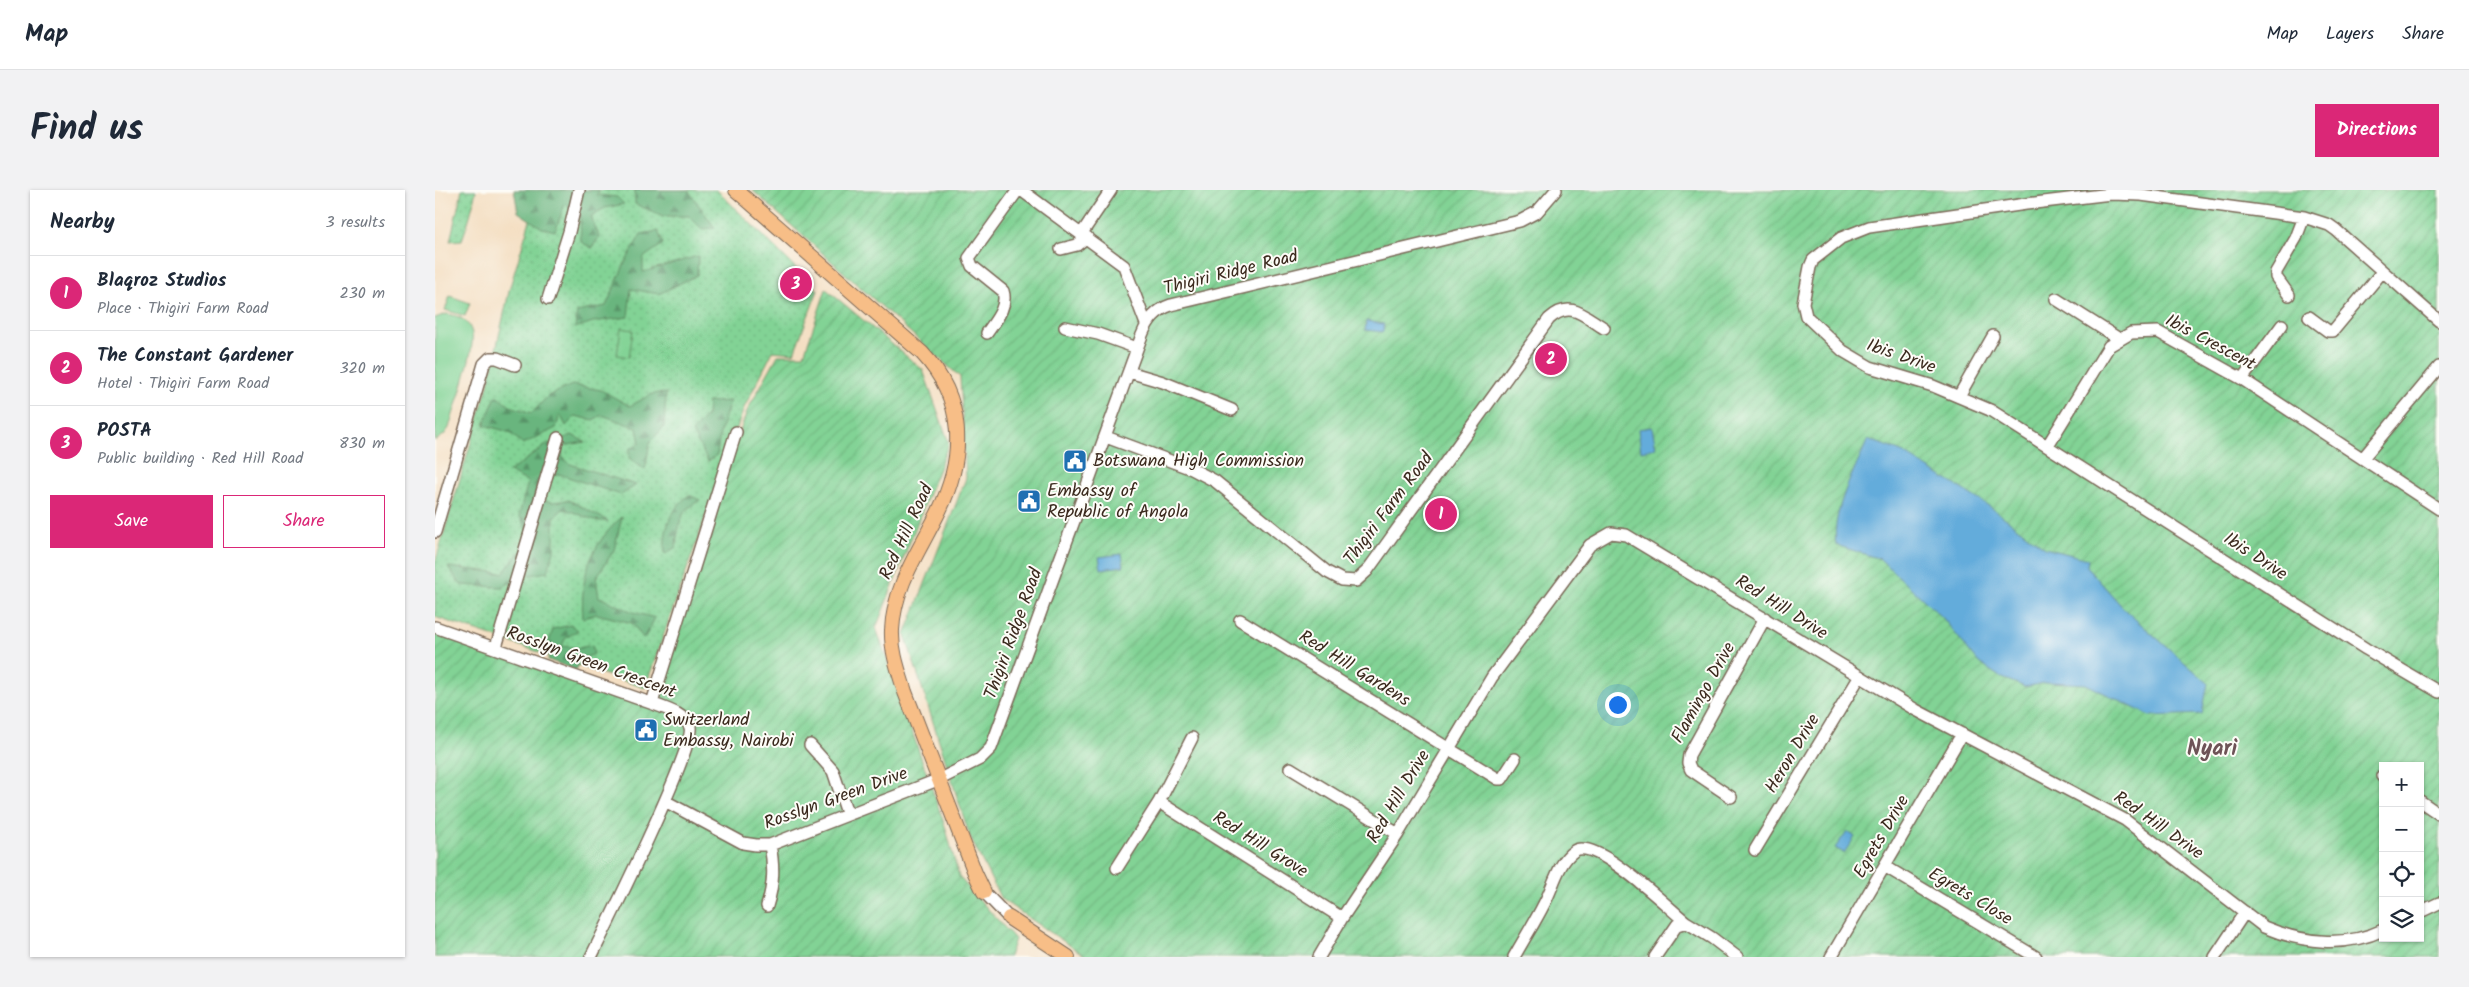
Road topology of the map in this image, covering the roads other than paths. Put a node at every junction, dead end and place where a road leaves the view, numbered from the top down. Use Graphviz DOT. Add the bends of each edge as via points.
graph roads {
  1 [pos="579,190"];
  2 [pos="735,190"];
  3 [pos="1020,190"];
  4 [pos="1111,190"];
  5 [pos="1556,190"];
  6 [pos="2304,218"];
  7 [pos="1085,235"];
  8 [pos="1061,249"];
  9 [pos="2382,272"];
  10 [pos="2289,295"];
  11 [pos="547,299"];
  12 [pos="2056,299"];
  13 [pos="2309,317"];
  14 [pos="2439,321"];
  15 [pos="1146,324"];
  16 [pos="2282,325"];
  17 [pos="1065,327"];
  18 [pos="1604,328"];
  19 [pos="987,333"];
  20 [pos="1993,336"];
  21 [pos="2119,339"];
  22 [pos="1137,348"];
  23 [pos="515,365"];
  24 [pos="2439,367"];
  25 [pos="1129,372"];
  26 [pos="2242,379"];
  27 [pos="1959,396"];
  28 [pos="1232,410"];
  29 [pos="735,432"];
  30 [pos="1106,437"];
  31 [pos="558,438"];
  32 [pos="2048,445"];
  33 [pos="2363,458"];
  34 [pos="2439,509"];
  35 [pos="435,532"];
  36 [pos="1765,618"];
  37 [pos="1240,620"];
  38 [pos="435,627"];
  39 [pos="496,647"];
  40 [pos="1860,676"];
  41 [pos="2439,692"];
  42 [pos="652,703"];
  43 [pos="1962,734"];
  44 [pos="1191,738"];
  45 [pos="810,746"];
  46 [pos="1449,748"];
  47 [pos="1515,759"];
  48 [pos="1290,768"];
  49 [pos="940,779"];
  50 [pos="1731,797"];
  51 [pos="665,802"];
  52 [pos="1159,802"];
  53 [pos="2424,804"];
  54 [pos="847,813"];
  55 [pos="2439,814"];
  56 [pos="1398,834"];
  57 [pos="770,845"];
  58 [pos="1755,850"];
  59 [pos="1886,867"];
  60 [pos="1117,868"];
  61 [pos="984,892"];
  62 [pos="2439,903"];
  63 [pos="767,906"];
  64 [pos="2424,910"];
  65 [pos="2245,912"];
  66 [pos="1009,918"];
  67 [pos="1342,918"];
  68 [pos="1685,922"];
  69 [pos="2379,932"];
  70 [pos="591,957"];
  71 [pos="1068,957"];
  72 [pos="1319,957"];
  73 [pos="1514,957"];
  74 [pos="1655,957"];
  75 [pos="1737,957"];
  76 [pos="1831,957"];
  77 [pos="2037,957"];
  78 [pos="2215,957"];
  1 -- 11 [label="street"];
  2 -- 49 [label="main road, Red Hill Road" via="922,353 947,385 957,432 955,465 941,506 905,574 892,629 897,668"];
  3 -- 7 [label="street"];
  3 -- 19 [label="street" via="970,255 972,266 1003,291 1000,315"];
  4 -- 7 [label="street"];
  5 -- 15 [label="street, Thigiri Ridge Road" via="1537,212 1519,221 1171,305 1160,309"];
  6 -- 9 [label="street, Ibis Drive" via="2329,225"];
  6 -- 10 [label="street" via="2276,272"];
  6 -- 27 [label="street, Ibis Drive" via="2141,195 2111,194 1869,227 1841,238 1813,260 1803,303 1806,316 1814,325 1855,360"];
  7 -- 8 [label="street" via="1077,245"];
  7 -- 15 [label="street" via="1124,266"];
  9 -- 13 [label="street" via="2333,331 2328,331"];
  9 -- 14 [label="street, Ibis Drive"];
  12 -- 21 [label="street"];
  15 -- 22 [label="street, Thigiri Ridge Road"];
  16 -- 26 [label="street"];
  17 -- 22 [label="street" via="1098,334"];
  18 -- 30 [label="street, Thigiri Farm Road" via="1572,310 1563,309 1549,319 1367,572 1356,581 1342,580 1327,572 1207,476"];
  20 -- 27 [label="street"];
  21 -- 26 [label="street, Ibis Crescent" via="2131,333 2158,332"];
  21 -- 32 [label="street" via="2109,346"];
  22 -- 25 [label="street, Thigiri Ridge Road"];
  23 -- 35 [label="street" via="497,358 490,358 484,364"];
  24 -- 33 [label="street"];
  25 -- 28 [label="street"];
  25 -- 30 [label="street, Thigiri Ridge Road"];
  26 -- 33 [label="street, Ibis Crescent"];
  27 -- 32 [label="street, Ibis Drive" via="1990,410"];
  29 -- 42 [label="street"];
  30 -- 49 [label="street, Thigiri Ridge Road" via="994,742 980,759"];
  31 -- 39 [label="street"];
  32 -- 41 [label="street, Ibis Drive" via="2366,649"];
  33 -- 34 [label="street, Ibis Crescent"];
  36 -- 40 [label="street, Red Hill Drive"];
  36 -- 46 [label="street, Red Hill Drive" via="1626,535 1607,534 1590,545 1492,677"];
  36 -- 50 [label="street, Flamingo Drive" via="1689,755 1691,770"];
  37 -- 46 [label="street, Red Hill Gardens"];
  38 -- 39 [label="street, Rosslyn Green Crescent"];
  39 -- 42 [label="street, Rosslyn Green Crescent"];
  40 -- 43 [label="street, Red Hill Drive"];
  40 -- 58 [label="street, Heron Drive"];
  42 -- 51 [label="street, Rosslyn Green Crescent" via="685,719 691,732"];
  43 -- 59 [label="street, Egrets Drive"];
  43 -- 65 [label="street, Red Hill Drive" via="2125,820"];
  44 -- 52 [label="street"];
  45 -- 54 [label="street" via="833,771"];
  46 -- 47 [label="street, Red Hill Gardens" via="1498,779"];
  46 -- 56 [label="street, Red Hill Drive"];
  48 -- 56 [label="street"];
  49 -- 54 [label="street, Rosslyn Green Drive"];
  49 -- 61 [label="main road, Red Hill Road"];
  51 -- 57 [label="street, Rosslyn Green Drive" via="743,842"];
  51 -- 70 [label="street, Rosslyn Green Crescent"];
  52 -- 60 [label="street"];
  52 -- 67 [label="street, Red Hill Grove"];
  53 -- 55 [label="street"];
  54 -- 57 [label="street, Rosslyn Green Drive"];
  56 -- 67 [label="street, Red Hill Drive"];
  57 -- 63 [label="street" via="774,863"];
  59 -- 76 [label="street, Egrets Drive"];
  59 -- 77 [label="street, Egrets Close"];
  61 -- 66 [label="street, Red Hill Road"];
  62 -- 64 [label="street"];
  65 -- 69 [label="street, Red Hill Drive" via="2276,932 2316,941 2346,942"];
  65 -- 78 [label="street"];
  66 -- 71 [label="main road, Red Hill Road"];
  67 -- 72 [label="street, Red Hill Drive"];
  68 -- 73 [label="street" via="1611,860 1583,848 1574,851 1563,864"];
  68 -- 74 [label="street" via="1677,925"];
  68 -- 75 [label="street"];
}
